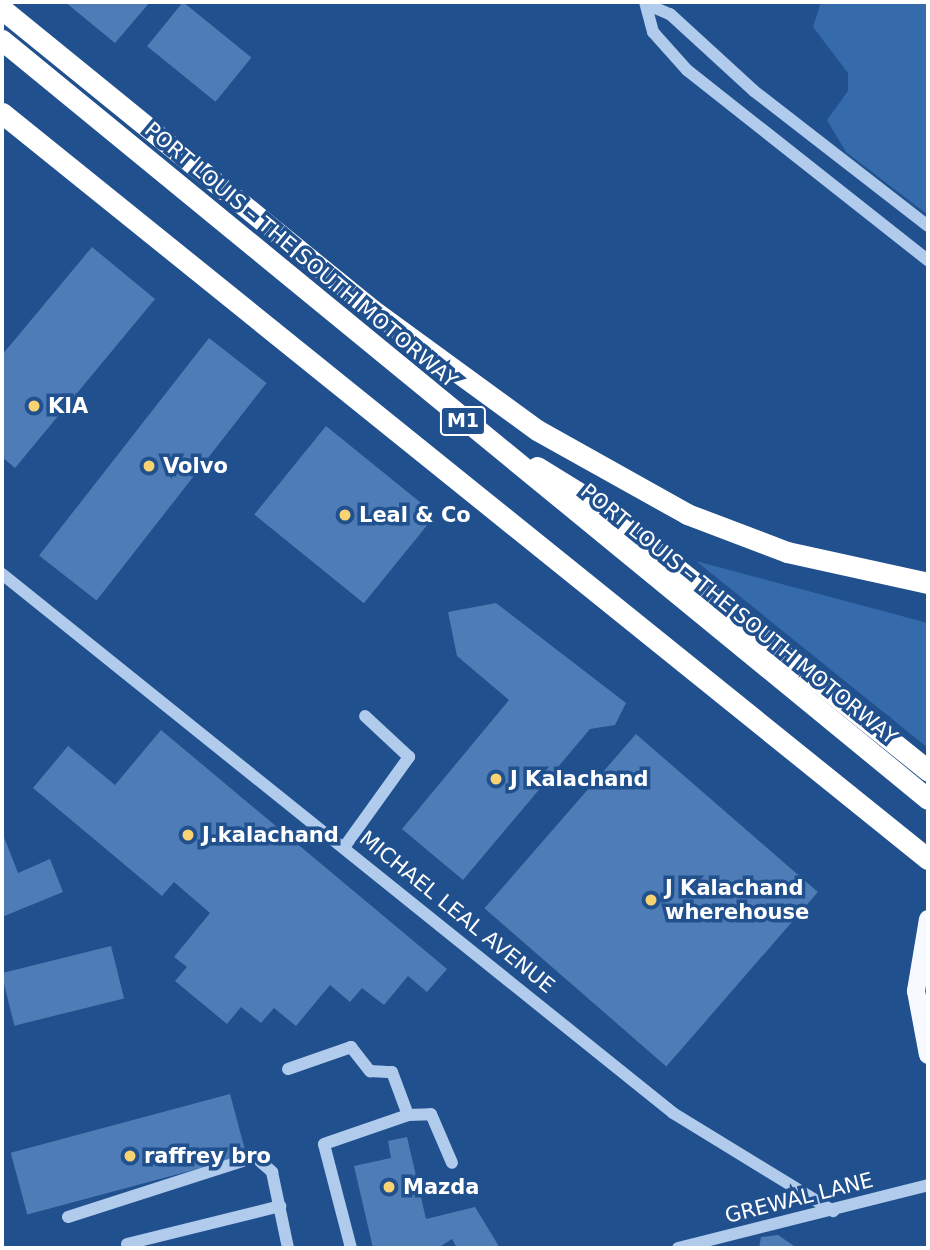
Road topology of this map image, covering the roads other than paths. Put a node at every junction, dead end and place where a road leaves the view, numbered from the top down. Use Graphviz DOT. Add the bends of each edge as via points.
graph roads {
  1 [pos="646,3"];
  2 [pos="2,9"];
  3 [pos="2,40"];
  4 [pos="2,113"];
  5 [pos="928,226"];
  6 [pos="928,260"];
  7 [pos="466,424"];
  8 [pos="2,574"];
  9 [pos="928,583"];
  10 [pos="365,716"];
  11 [pos="928,771"];
  12 [pos="928,799"];
  13 [pos="345,846"];
  14 [pos="928,859"];
  15 [pos="928,919"];
  16 [pos="928,1055"];
  17 [pos="288,1069"];
  18 [pos="408,1115"];
  19 [pos="452,1163"];
  20 [pos="928,1185"];
  21 [pos="280,1206"];
  22 [pos="834,1211"];
  23 [pos="68,1217"];
  24 [pos="127,1244"];
  25 [pos="288,1248"];
  26 [pos="351,1248"];
  27 [pos="678,1248"];
  1 -- 5 [label="street" via="670,14 754,91"];
  1 -- 6 [label="street" via="653,32 711,92"];
  2 -- 9 [label="highway" via="371,309 537,430 687,514 787,552"];
  3 -- 7 [label="highway, PORT LOUIS – THE SOUTH MOTORWAY / M1"];
  4 -- 14 [label="highway, M1"];
  7 -- 11 [label="highway" via="594,502"];
  7 -- 12 [label="highway, PORT LOUIS – THE SOUTH MOTORWAY / M1"];
  8 -- 13 [label="street, MICHAEL LEAL AVENUE"];
  10 -- 13 [label="street" via="409,757"];
  13 -- 22 [label="street, MICHAEL LEAL AVENUE" via="673,1114"];
  15 -- 16 [label="main road" via="916,991"];
  17 -- 18 [label="street" via="351,1047 370,1071 392,1072"];
  18 -- 19 [label="street" via="431,1114 438,1121"];
  18 -- 26 [label="street" via="324,1144"];
  20 -- 22 [label="street, GREWAL LANE"];
  21 -- 23 [label="street" via="272,1172 255,1157"];
  21 -- 24 [label="street"];
  21 -- 25 [label="street"];
  22 -- 27 [label="street, GREWAL LANE"];
}
